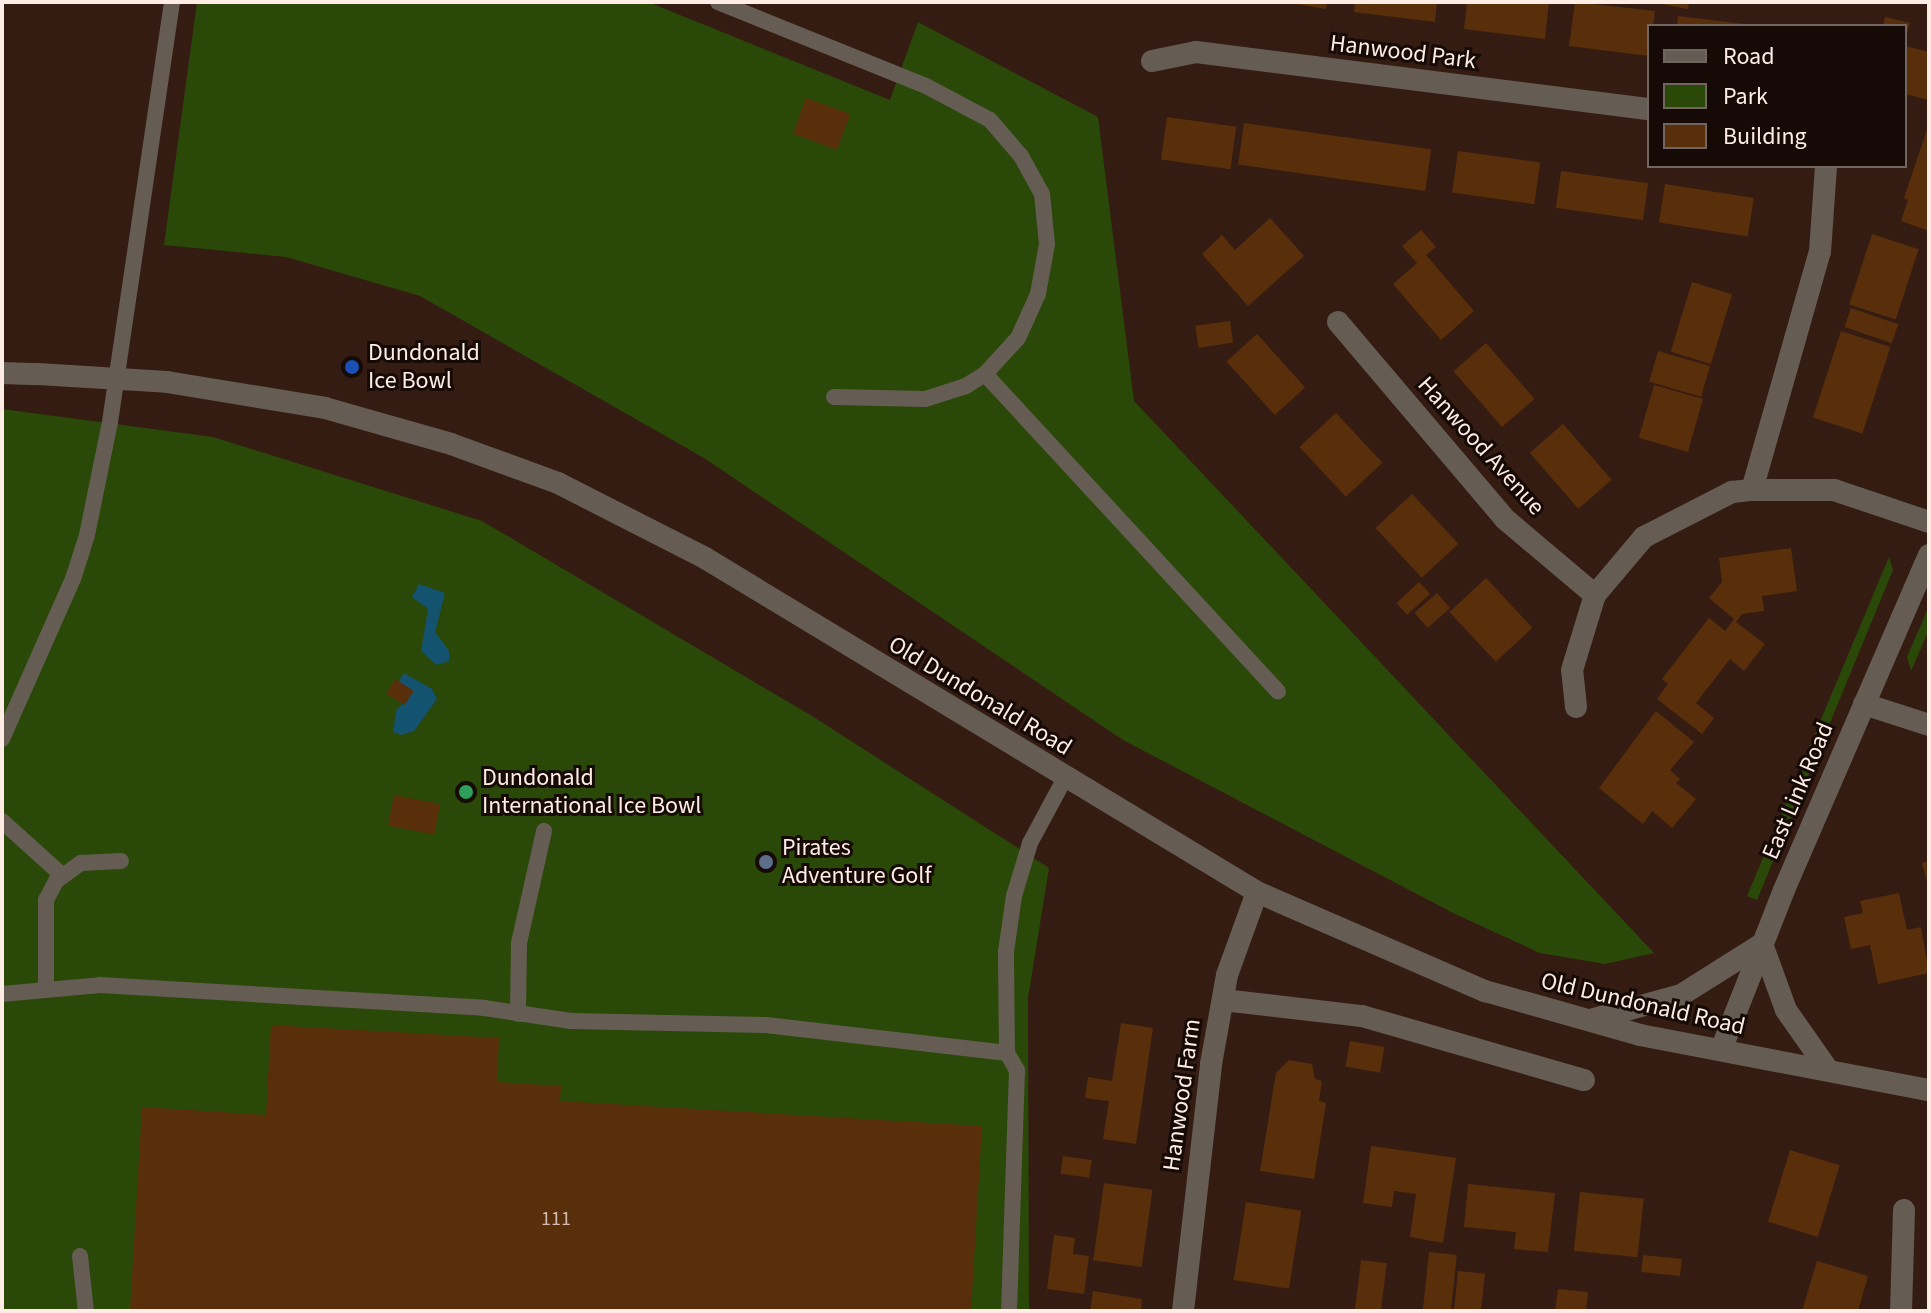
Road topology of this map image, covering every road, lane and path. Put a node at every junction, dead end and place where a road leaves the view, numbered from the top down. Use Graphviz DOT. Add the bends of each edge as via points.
graph roads {
  1 [pos="172,2"];
  2 [pos="718,2"];
  3 [pos="1152,61"];
  4 [pos="1647,109"];
  5 [pos="1826,168"];
  6 [pos="1338,322"];
  7 [pos="2,373"];
  8 [pos="985,374"];
  9 [pos="834,397"];
  10 [pos="1752,490"];
  11 [pos="1929,522"];
  12 [pos="1929,555"];
  13 [pos="1595,595"];
  14 [pos="1278,691"];
  15 [pos="1864,704"];
  16 [pos="1576,707"];
  17 [pos="1929,725"];
  18 [pos="2,739"];
  19 [pos="1065,778"];
  20 [pos="2,821"];
  21 [pos="544,831"];
  22 [pos="121,861"];
  23 [pos="62,875"];
  24 [pos="1257,892"];
  25 [pos="1762,944"];
  26 [pos="46,989"];
  27 [pos="2,994"];
  28 [pos="1223,1000"];
  29 [pos="518,1014"];
  30 [pos="1581,1022"];
  31 [pos="1721,1050"];
  32 [pos="1007,1053"];
  33 [pos="1828,1070"];
  34 [pos="1584,1080"];
  35 [pos="1929,1090"];
  36 [pos="1904,1210"];
  37 [pos="80,1256"];
  38 [pos="86,1311"];
  39 [pos="1009,1311"];
  40 [pos="1183,1311"];
  41 [pos="1901,1311"];
  1 -- 18 [label="lane" via="110,422 87,535"];
  2 -- 8 [label="lane" via="926,86 990,120 1021,156 1042,194 1047,244 1038,294 1018,338"];
  3 -- 4 [label="street, Hanwood Park" via="1196,52"];
  5 -- 10 [label="street" via="1820,252"];
  6 -- 13 [label="street, Hanwood Avenue" via="1505,519"];
  7 -- 19 [label="street, Old Dundonald Road, bridge" via="167,382 325,408 451,444 558,483 705,558"];
  8 -- 9 [label="lane" via="925,399"];
  8 -- 14 [label="lane"];
  10 -- 11 [label="street" via="1834,490"];
  10 -- 13 [label="street" via="1732,492 1644,537"];
  12 -- 15 [label="street, East Link Road"];
  13 -- 16 [label="street" via="1572,670"];
  15 -- 17 [label="street"];
  15 -- 25 [label="street, East Link Road"];
  19 -- 24 [label="street, Old Dundonald Road"];
  19 -- 32 [label="lane" via="1030,843 1014,896 1006,952"];
  20 -- 23 [label="lane"];
  21 -- 29 [label="lane" via="519,943"];
  22 -- 23 [label="lane" via="81,863"];
  23 -- 26 [label="lane" via="46,900"];
  24 -- 28 [label="street, Hanwood Farm"];
  24 -- 30 [label="street, Old Dundonald Road" via="1485,991"];
  25 -- 30 [label="street" via="1681,995"];
  25 -- 31 [label="street, East Link Road"];
  25 -- 33 [label="street" via="1786,1010"];
  26 -- 27 [label="lane"];
  26 -- 29 [label="lane" via="100,985"];
  28 -- 34 [label="street" via="1362,1016"];
  28 -- 40 [label="street, Hanwood Farm" via="1200,1140"];
  29 -- 32 [label="lane" via="571,1021 766,1025"];
  30 -- 31 [label="street, Old Dundonald Road"];
  31 -- 33 [label="street, Old Dundonald Road"];
  32 -- 39 [label="lane" via="1017,1070"];
  33 -- 35 [label="street, Old Dundonald Road"];
  36 -- 41 [label="street"];
  37 -- 38 [label="lane"];
}
